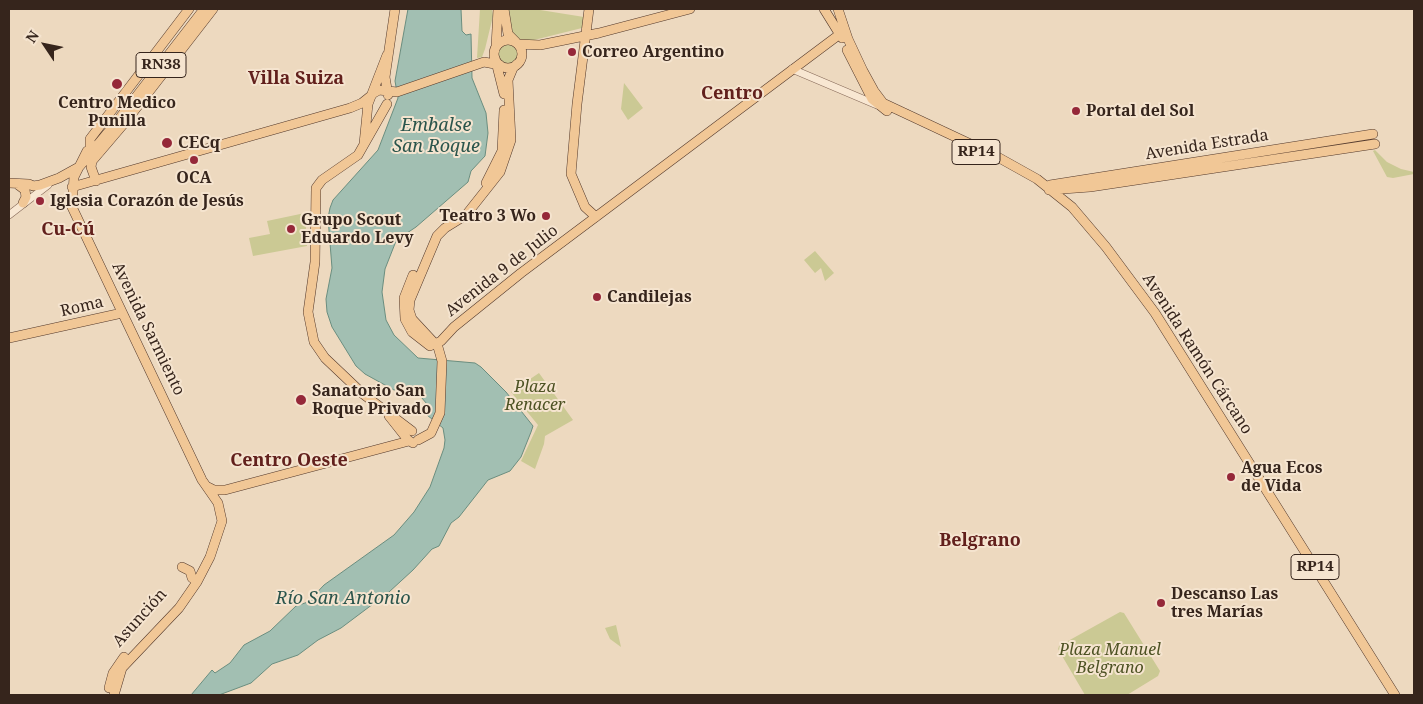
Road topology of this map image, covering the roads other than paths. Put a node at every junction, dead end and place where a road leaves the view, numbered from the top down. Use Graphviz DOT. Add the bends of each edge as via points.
graph roads {
  1 [pos="189,9"];
  2 [pos="193,9"];
  3 [pos="198,9"];
  4 [pos="204,9"];
  5 [pos="213,9"];
  6 [pos="395,9"];
  7 [pos="498,9"];
  8 [pos="504,9"];
  9 [pos="589,9"];
  10 [pos="690,9"];
  11 [pos="824,9"];
  12 [pos="838,9"];
  13 [pos="182,19"];
  14 [pos="185,35"];
  15 [pos="586,36"];
  16 [pos="844,37"];
  17 [pos="517,43"];
  18 [pos="540,45"];
  19 [pos="387,55"];
  20 [pos="496,57"];
  21 [pos="519,61"];
  22 [pos="484,62"];
  23 [pos="792,69"];
  24 [pos="869,88"];
  25 [pos="135,95"];
  26 [pos="372,95"];
  27 [pos="857,95"];
  28 [pos="388,96"];
  29 [pos="877,106"];
  30 [pos="372,107"];
  31 [pos="350,108"];
  32 [pos="127,120"];
  33 [pos="115,124"];
  34 [pos="1373,134"];
  35 [pos="365,136"];
  36 [pos="1376,144"];
  37 [pos="89,149"];
  38 [pos="362,149"];
  39 [pos="1276,154"];
  40 [pos="79,167"];
  41 [pos="1026,178"];
  42 [pos="56,180"];
  43 [pos="96,181"];
  44 [pos="12,183"];
  45 [pos="27,184"];
  46 [pos="72,187"];
  47 [pos="1048,188"];
  48 [pos="1072,188"];
  49 [pos="26,201"];
  50 [pos="1068,203"];
  51 [pos="1076,214"];
  52 [pos="9,215"];
  53 [pos="596,217"];
  54 [pos="122,313"];
  55 [pos="9,338"];
  56 [pos="444,338"];
  57 [pos="431,343"];
  58 [pos="442,363"];
  59 [pos="413,437"];
  60 [pos="204,484"];
  61 [pos="225,490"];
  62 [pos="218,503"];
  63 [pos="205,566"];
  64 [pos="182,567"];
  65 [pos="192,578"];
  66 [pos="108,695"];
  67 [pos="114,695"];
  68 [pos="1395,695"];
  1 -- 13 [label="main road"];
  2 -- 13 [label="main road"];
  3 -- 14 [label="main road, RN38"];
  4 -- 14 [label="main road, RN38"];
  5 -- 14 [label="main road"];
  6 -- 19 [label="main road"];
  7 -- 20 [label="main road"];
  8 -- 17 [label="main road" via="508,34"];
  9 -- 15 [label="main road"];
  10 -- 15 [label="main road"];
  11 -- 16 [label="main road, RP14"];
  12 -- 16 [label="main road"];
  13 -- 14 [label="main road" via="179,24"];
  13 -- 25 [label="main road"];
  14 -- 25 [label="main road, RN38"];
  15 -- 18 [label="main road"];
  15 -- 53 [label="main road" via="571,174 585,207"];
  16 -- 23 [label="main road, Avenida 9 de Julio"];
  16 -- 24 [label="main road, RP14"];
  17 -- 18 [label="main road"];
  17 -- 20 [label="main road" via="506,40"];
  17 -- 21 [label="main road" via="522,51"];
  18 -- 21 [label="main road"];
  19 -- 26 [label="main road"];
  19 -- 28 [label="main road" via="385,77"];
  20 -- 21 [label="main road" via="510,68"];
  20 -- 22 [label="main road"];
  20 -- 22 [label="main road"];
  20 -- 57 [label="main road" via="505,114 504,142 499,160 474,198 433,233 404,298 403,311 409,329"];
  21 -- 57 [label="main road" via="508,80 511,140 500,172 466,215 437,236 410,300 412,319"];
  22 -- 28 [label="main road"];
  23 -- 27 [label="street, Avenida Ramón Cárcano"];
  23 -- 53 [label="main road, Avenida 9 de Julio"];
  24 -- 27 [label="street" via="865,96"];
  24 -- 29 [label="main road, RP14"];
  24 -- 47 [label="main road, Avenida Ramón Cárcano / RP14" via="891,108 1000,159"];
  25 -- 32 [label="main road"];
  25 -- 33 [label="main road, RN38"];
  25 -- 37 [label="main road" via="90,139"];
  26 -- 28 [label="main road" via="379,90"];
  26 -- 30 [label="main road"];
  26 -- 31 [label="main road"];
  27 -- 29 [label="street, Avenida Ramón Cárcano"];
  28 -- 30 [label="main road" via="382,107"];
  28 -- 38 [label="main road"];
  29 -- 41 [label="main road, Avenida Ramón Cárcano / RP14"];
  30 -- 31 [label="main road"];
  30 -- 35 [label="main road"];
  31 -- 35 [label="main road" via="359,113"];
  31 -- 43 [label="main road"];
  32 -- 33 [label="main road"];
  32 -- 43 [label="main road" via="92,161"];
  33 -- 40 [label="main road, RN38"];
  34 -- 39 [label="main road, Avenida Estrada"];
  35 -- 38 [label="main road"];
  36 -- 39 [label="main road, Avenida Estrada"];
  37 -- 40 [label="main road"];
  37 -- 45 [label="main road, RN38" via="77,162 57,174"];
  38 -- 59 [label="main road" via="316,188 315,262 308,312 313,338 322,354"];
  39 -- 47 [label="main road, Avenida Estrada"];
  39 -- 48 [label="main road, Avenida Estrada"];
  40 -- 42 [label="main road, RN38"];
  40 -- 46 [label="main road"];
  41 -- 47 [label="main road"];
  41 -- 51 [label="main road, Avenida Ramón Cárcano / RP14"];
  42 -- 45 [label="main road, RN38" via="33,186"];
  42 -- 46 [label="main road" via="69,178"];
  42 -- 49 [label="street"];
  43 -- 46 [label="main road"];
  44 -- 45 [label="main road, RN38"];
  44 -- 49 [label="main road" via="25,190"];
  45 -- 49 [label="street" via="30,186"];
  46 -- 54 [label="main road, Avenida Sarmiento" via="72,207"];
  47 -- 48 [label="main road, Avenida Estrada"];
  47 -- 50 [label="main road, Avenida Ramón Cárcano / RP14"];
  48 -- 50 [label="main road" via="1066,195"];
  49 -- 52 [label="street"];
  50 -- 51 [label="main road, Avenida Ramón Cárcano / RP14"];
  51 -- 68 [label="main road, Avenida Ramón Cárcano / RP14" via="1118,262 1155,313"];
  53 -- 56 [label="main road, Avenida 9 de Julio"];
  54 -- 55 [label="main road, Roma" via="41,334"];
  54 -- 60 [label="main road, Avenida Sarmiento"];
  56 -- 57 [label="main road, Avenida 9 de Julio"];
  56 -- 58 [label="main road"];
  57 -- 58 [label="main road" via="441,352"];
  58 -- 59 [label="main road" via="441,406 433,427 427,436"];
  59 -- 61 [label="main road"];
  60 -- 61 [label="main road" via="214,490"];
  60 -- 62 [label="main road, Asunción"];
  61 -- 62 [label="main road"];
  62 -- 63 [label="main road, Asunción" via="222,525"];
  63 -- 65 [label="main road, Asunción"];
  63 -- 67 [label="main road, Asunción" via="179,608 122,668"];
  64 -- 65 [label="main road" via="190,571"];
  65 -- 66 [label="main road, Asunción" via="176,602 115,668"];
}
